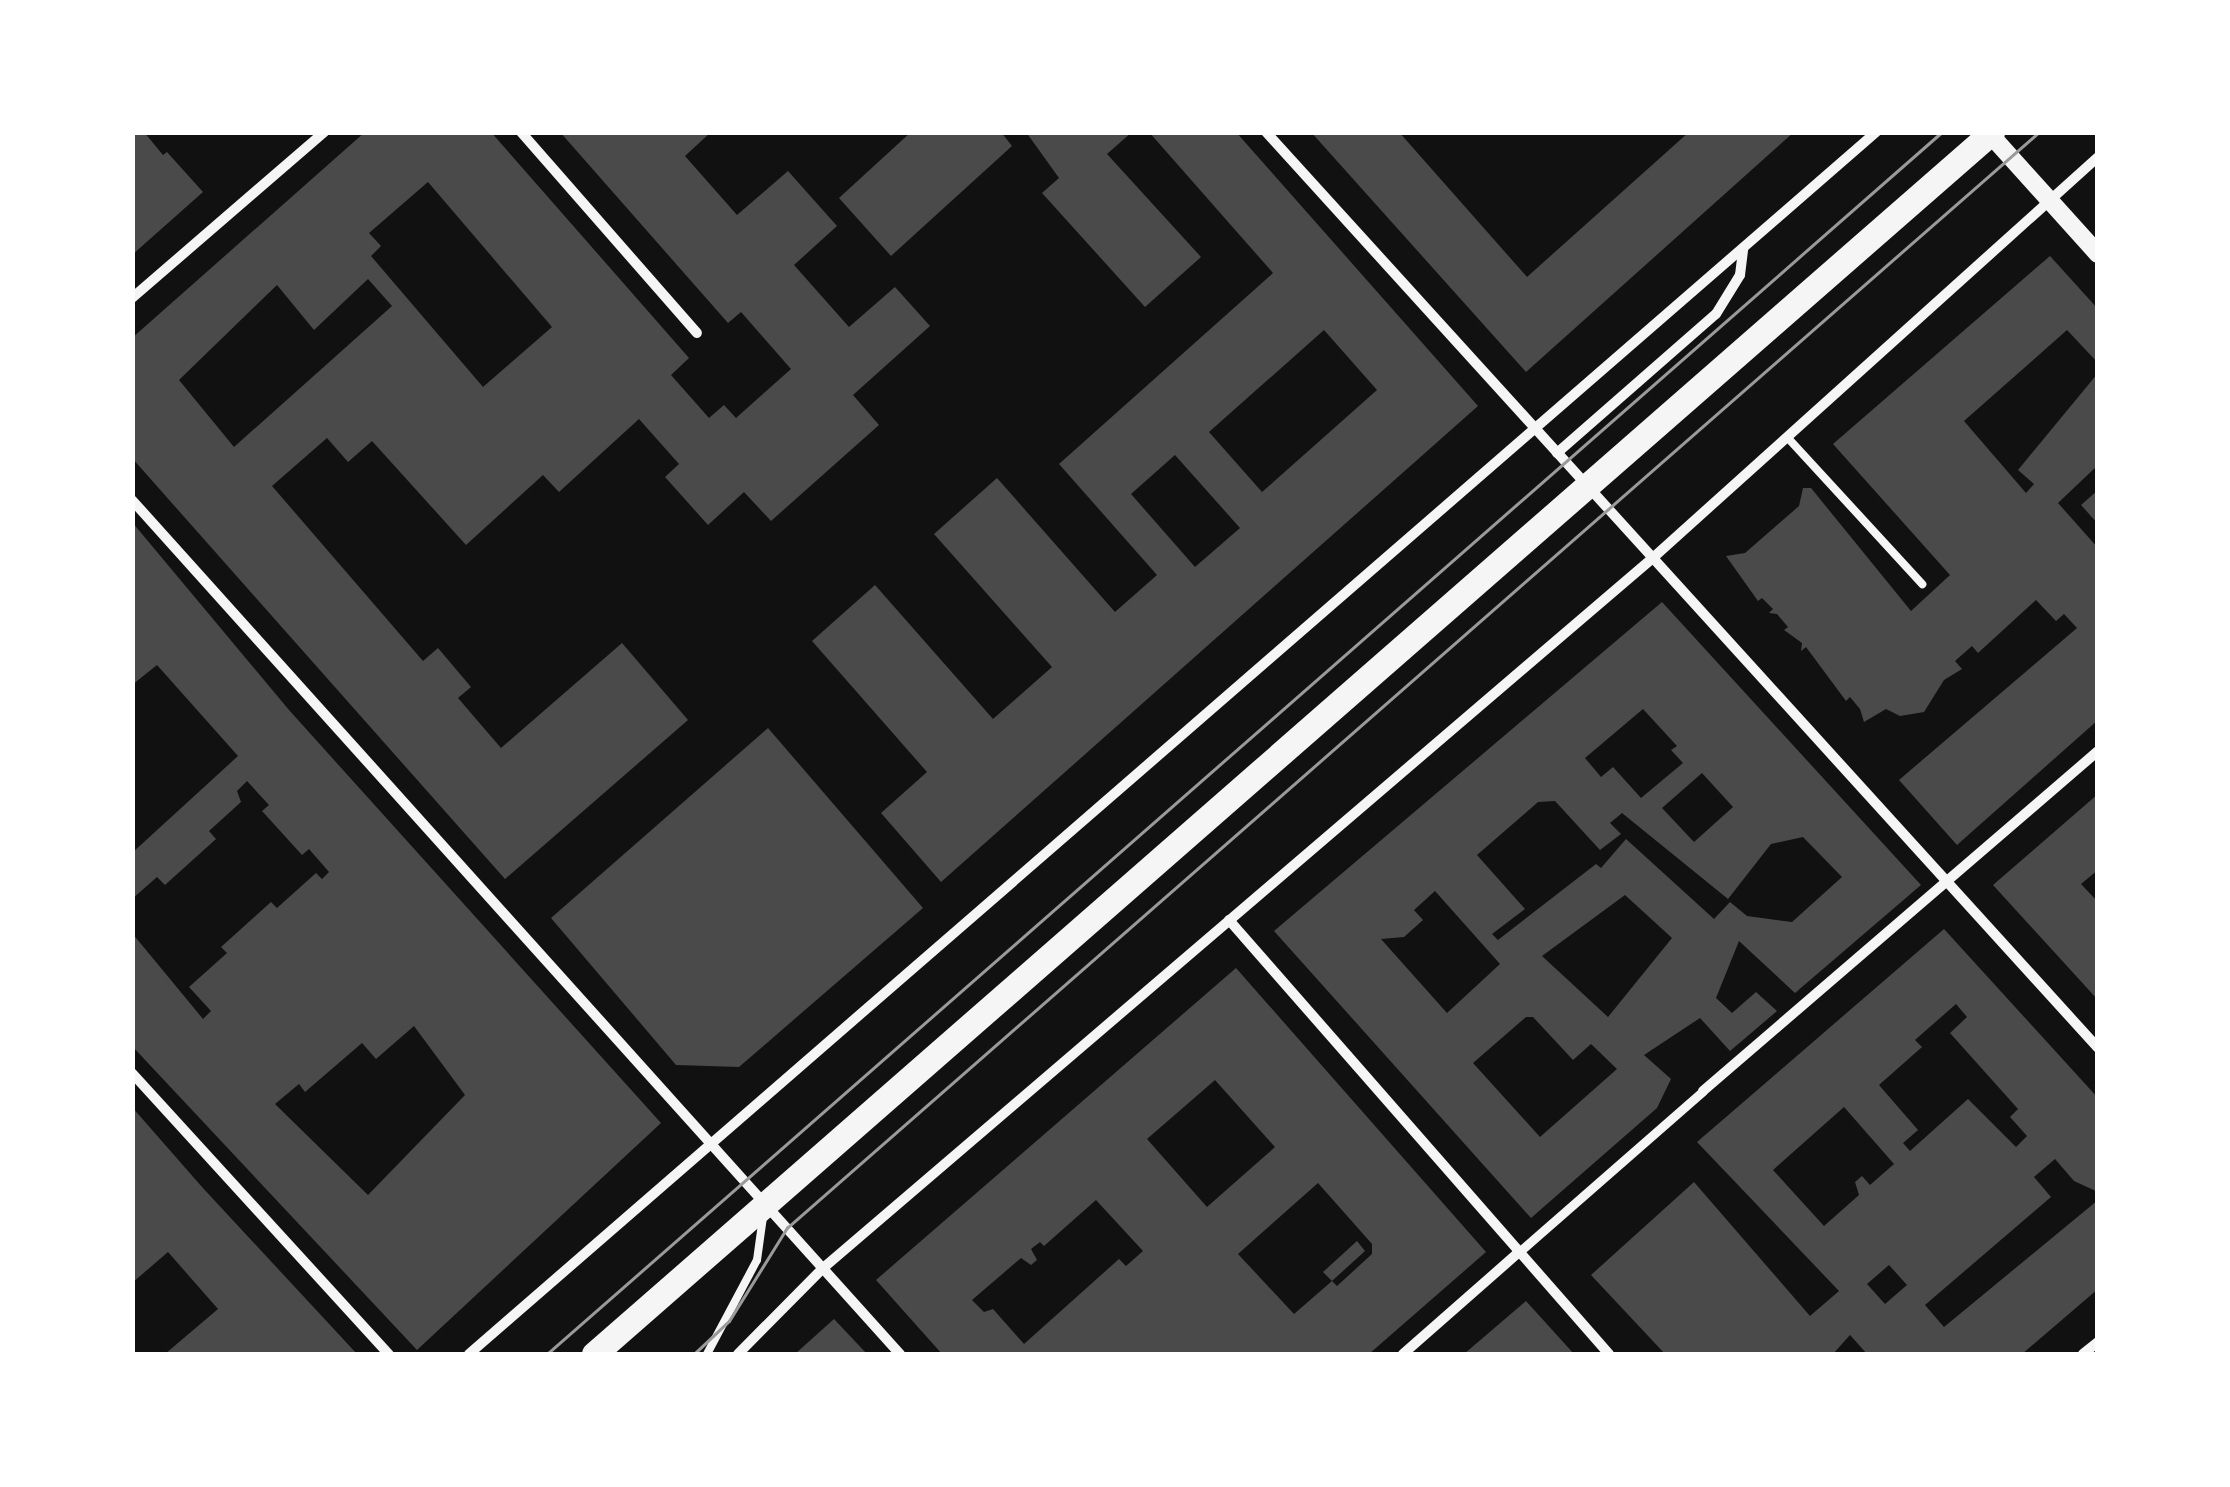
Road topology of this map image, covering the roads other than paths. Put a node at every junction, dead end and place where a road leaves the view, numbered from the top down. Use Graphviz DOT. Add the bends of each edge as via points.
graph roads {
  1 [pos="324,132"];
  2 [pos="520,132"];
  3 [pos="1266,132"];
  4 [pos="1876,132"];
  5 [pos="1990,133"];
  6 [pos="2098,157"];
  7 [pos="2049,200"];
  8 [pos="1743,249"];
  9 [pos="2098,254"];
  10 [pos="132,298"];
  11 [pos="697,334"];
  12 [pos="1536,431"];
  13 [pos="1786,437"];
  14 [pos="1557,454"];
  15 [pos="1586,486"];
  16 [pos="132,500"];
  17 [pos="1654,556"];
  18 [pos="1922,584"];
  19 [pos="2098,751"];
  20 [pos="1949,882"];
  21 [pos="1229,920"];
  22 [pos="2098,1048"];
  23 [pos="132,1073"];
  24 [pos="1704,1091"];
  25 [pos="713,1141"];
  26 [pos="766,1204"];
  27 [pos="1519,1252"];
  28 [pos="822,1269"];
  29 [pos="2098,1342"];
  30 [pos="389,1354"];
  31 [pos="469,1354"];
  32 [pos="594,1354"];
  33 [pos="707,1354"];
  34 [pos="738,1354"];
  35 [pos="900,1354"];
  36 [pos="1403,1354"];
  37 [pos="1609,1354"];
  38 [pos="2084,1354"];
  1 -- 10 [label="street"];
  2 -- 11 [label="street"];
  3 -- 12 [label="street"];
  4 -- 8 [label="street"];
  5 -- 7 [label="street"];
  5 -- 15 [label="main road"];
  6 -- 7 [label="street"];
  7 -- 9 [label="street"];
  7 -- 13 [label="street"];
  8 -- 12 [label="street"];
  8 -- 14 [label="street" via="1740,275 1716,314"];
  12 -- 14 [label="street"];
  12 -- 25 [label="street"];
  13 -- 17 [label="street"];
  13 -- 18 [label="lane"];
  14 -- 15 [label="street"];
  15 -- 17 [label="street"];
  15 -- 26 [label="main road"];
  16 -- 25 [label="street"];
  17 -- 20 [label="street"];
  17 -- 21 [label="street"];
  19 -- 20 [label="street"];
  20 -- 22 [label="street"];
  20 -- 24 [label="street"];
  21 -- 27 [label="street"];
  21 -- 28 [label="street"];
  23 -- 30 [label="street"];
  24 -- 27 [label="street"];
  25 -- 26 [label="street"];
  25 -- 31 [label="street"];
  26 -- 28 [label="street"];
  26 -- 32 [label="main road"];
  26 -- 33 [label="lane" via="757,1260"];
  27 -- 36 [label="street"];
  27 -- 37 [label="street"];
  28 -- 34 [label="street"];
  28 -- 35 [label="street"];
  29 -- 38 [label="street"];
}
